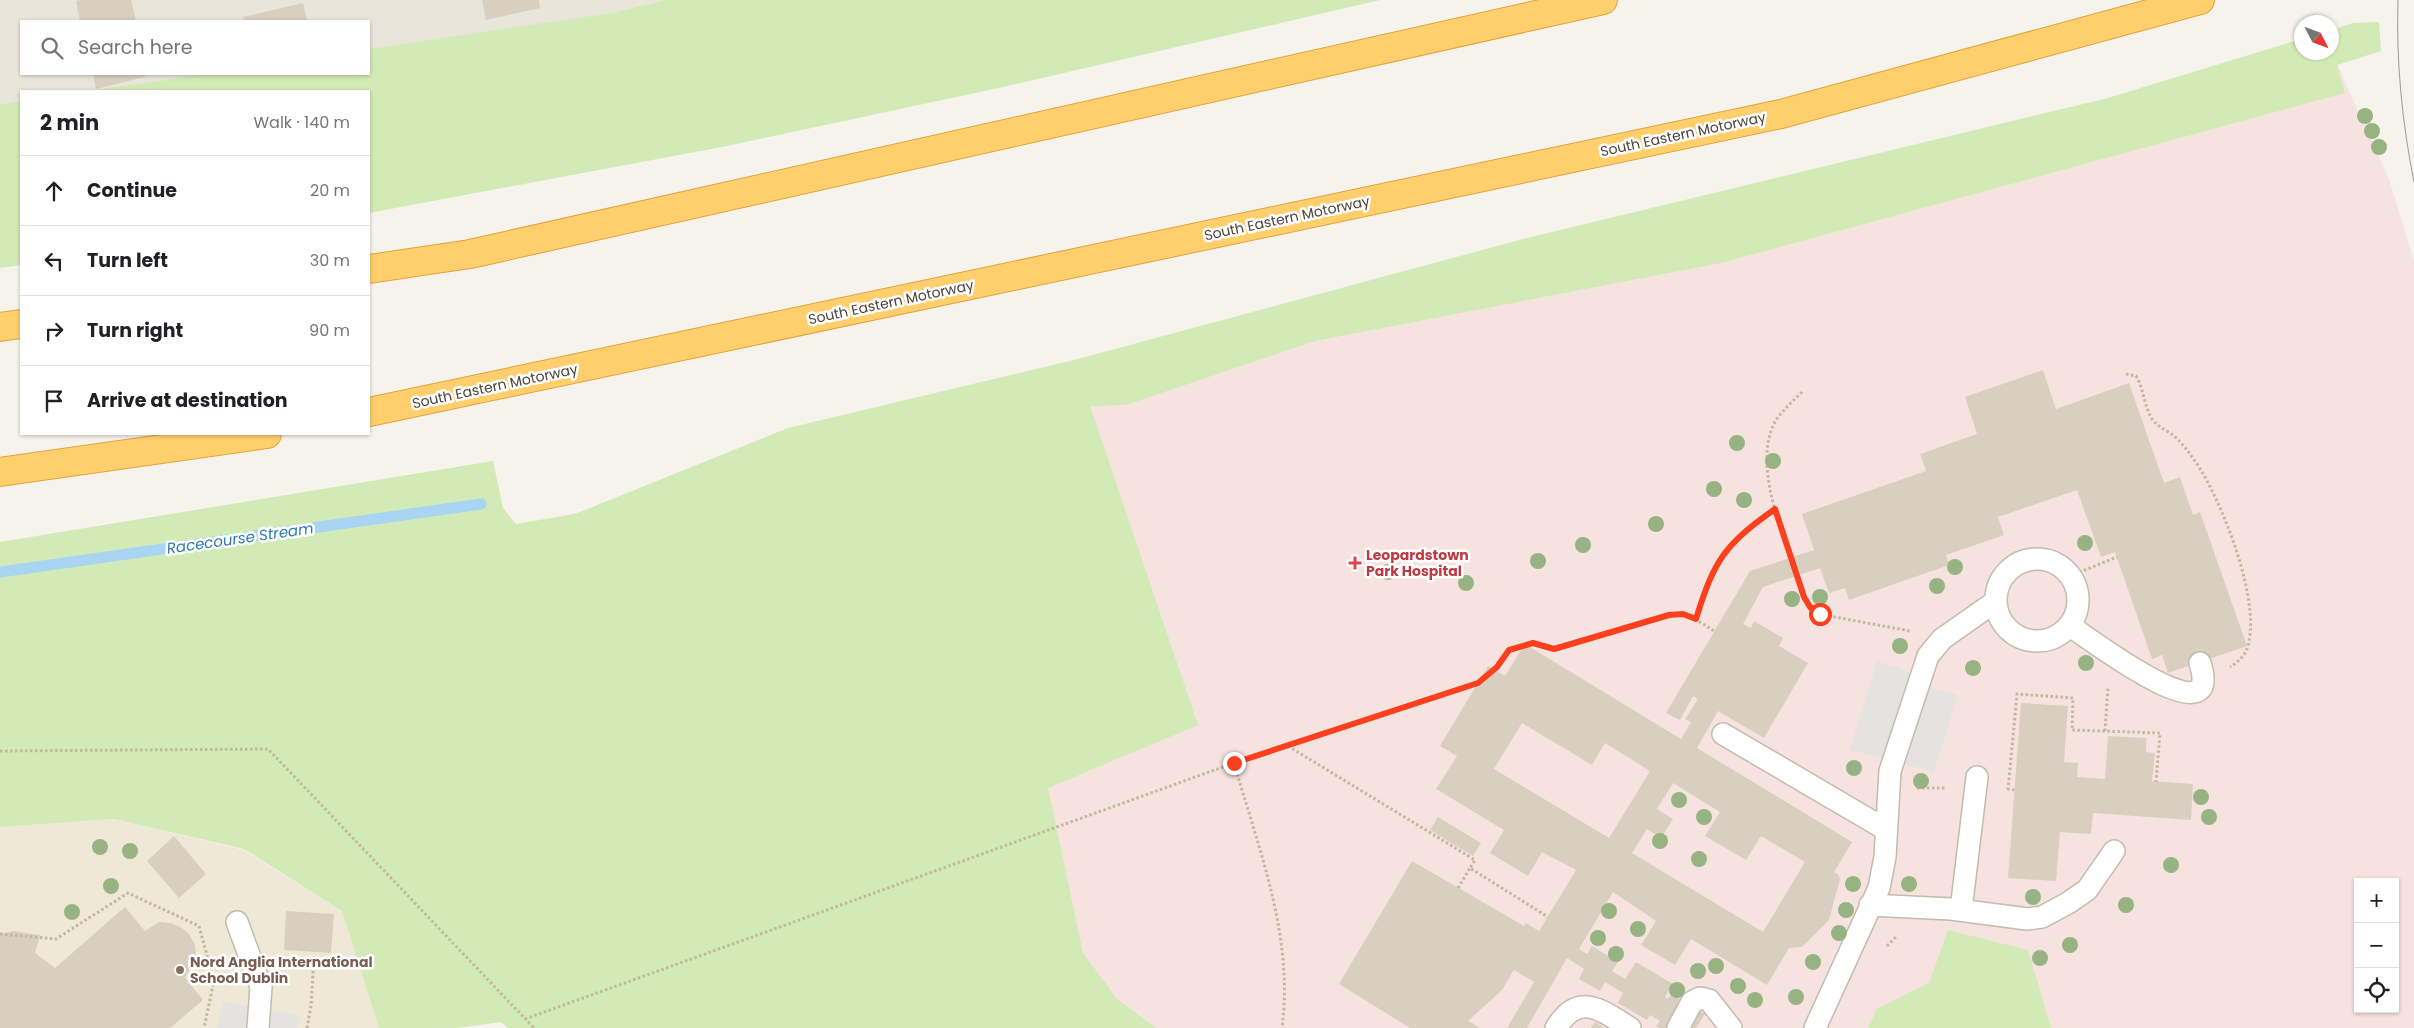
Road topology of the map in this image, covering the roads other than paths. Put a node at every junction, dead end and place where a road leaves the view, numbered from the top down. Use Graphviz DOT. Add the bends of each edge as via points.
graph roads {
  1 [pos="1603,0"];
  2 [pos="2200,0"];
  3 [pos="370,269"];
  4 [pos="20,324"];
  5 [pos="0,327"];
  6 [pos="370,412"];
  7 [pos="260,435"];
  8 [pos="0,472"];
  9 [pos="1996,601"];
  10 [pos="2070,626"];
  11 [pos="2202,673"];
  12 [pos="1723,734"];
  13 [pos="1978,777"];
  14 [pos="1885,829"];
  15 [pos="2114,850"];
  16 [pos="1870,905"];
  17 [pos="1961,910"];
  18 [pos="237,922"];
  19 [pos="258,1028"];
  20 [pos="1556,1028"];
  21 [pos="1630,1028"];
  22 [pos="1678,1028"];
  23 [pos="1731,1028"];
  24 [pos="1815,1028"];
  1 -- 3 [label="highway" via="470,254"];
  2 -- 6 [label="highway, South Eastern Motorway" via="1781,114"];
  4 -- 5 [label="highway"];
  7 -- 8 [label="highway"];
  9 -- 10 [label="lane" via="2004,625 2025,640 2050,640"];
  9 -- 10 [label="lane" via="1998,586 2016,565 2030,560 2057,564 2076,586 2077,612"];
  9 -- 14 [label="lane" via="1942,639 1928,656 1890,771"];
  10 -- 11 [label="lane" via="2177,692 2196,692"];
  12 -- 14 [label="lane"];
  13 -- 17 [label="lane"];
  14 -- 16 [label="lane" via="1883,872"];
  15 -- 17 [label="lane" via="2087,890 2042,917 2028,919"];
  16 -- 17 [label="lane"];
  16 -- 24 [label="lane"];
  18 -- 19 [label="lane" via="262,987"];
  20 -- 21 [label="lane" via="1564,1014 1577,1008 1601,1010"];
  22 -- 23 [label="lane" via="1692,1002 1700,998 1709,1000"];
}
